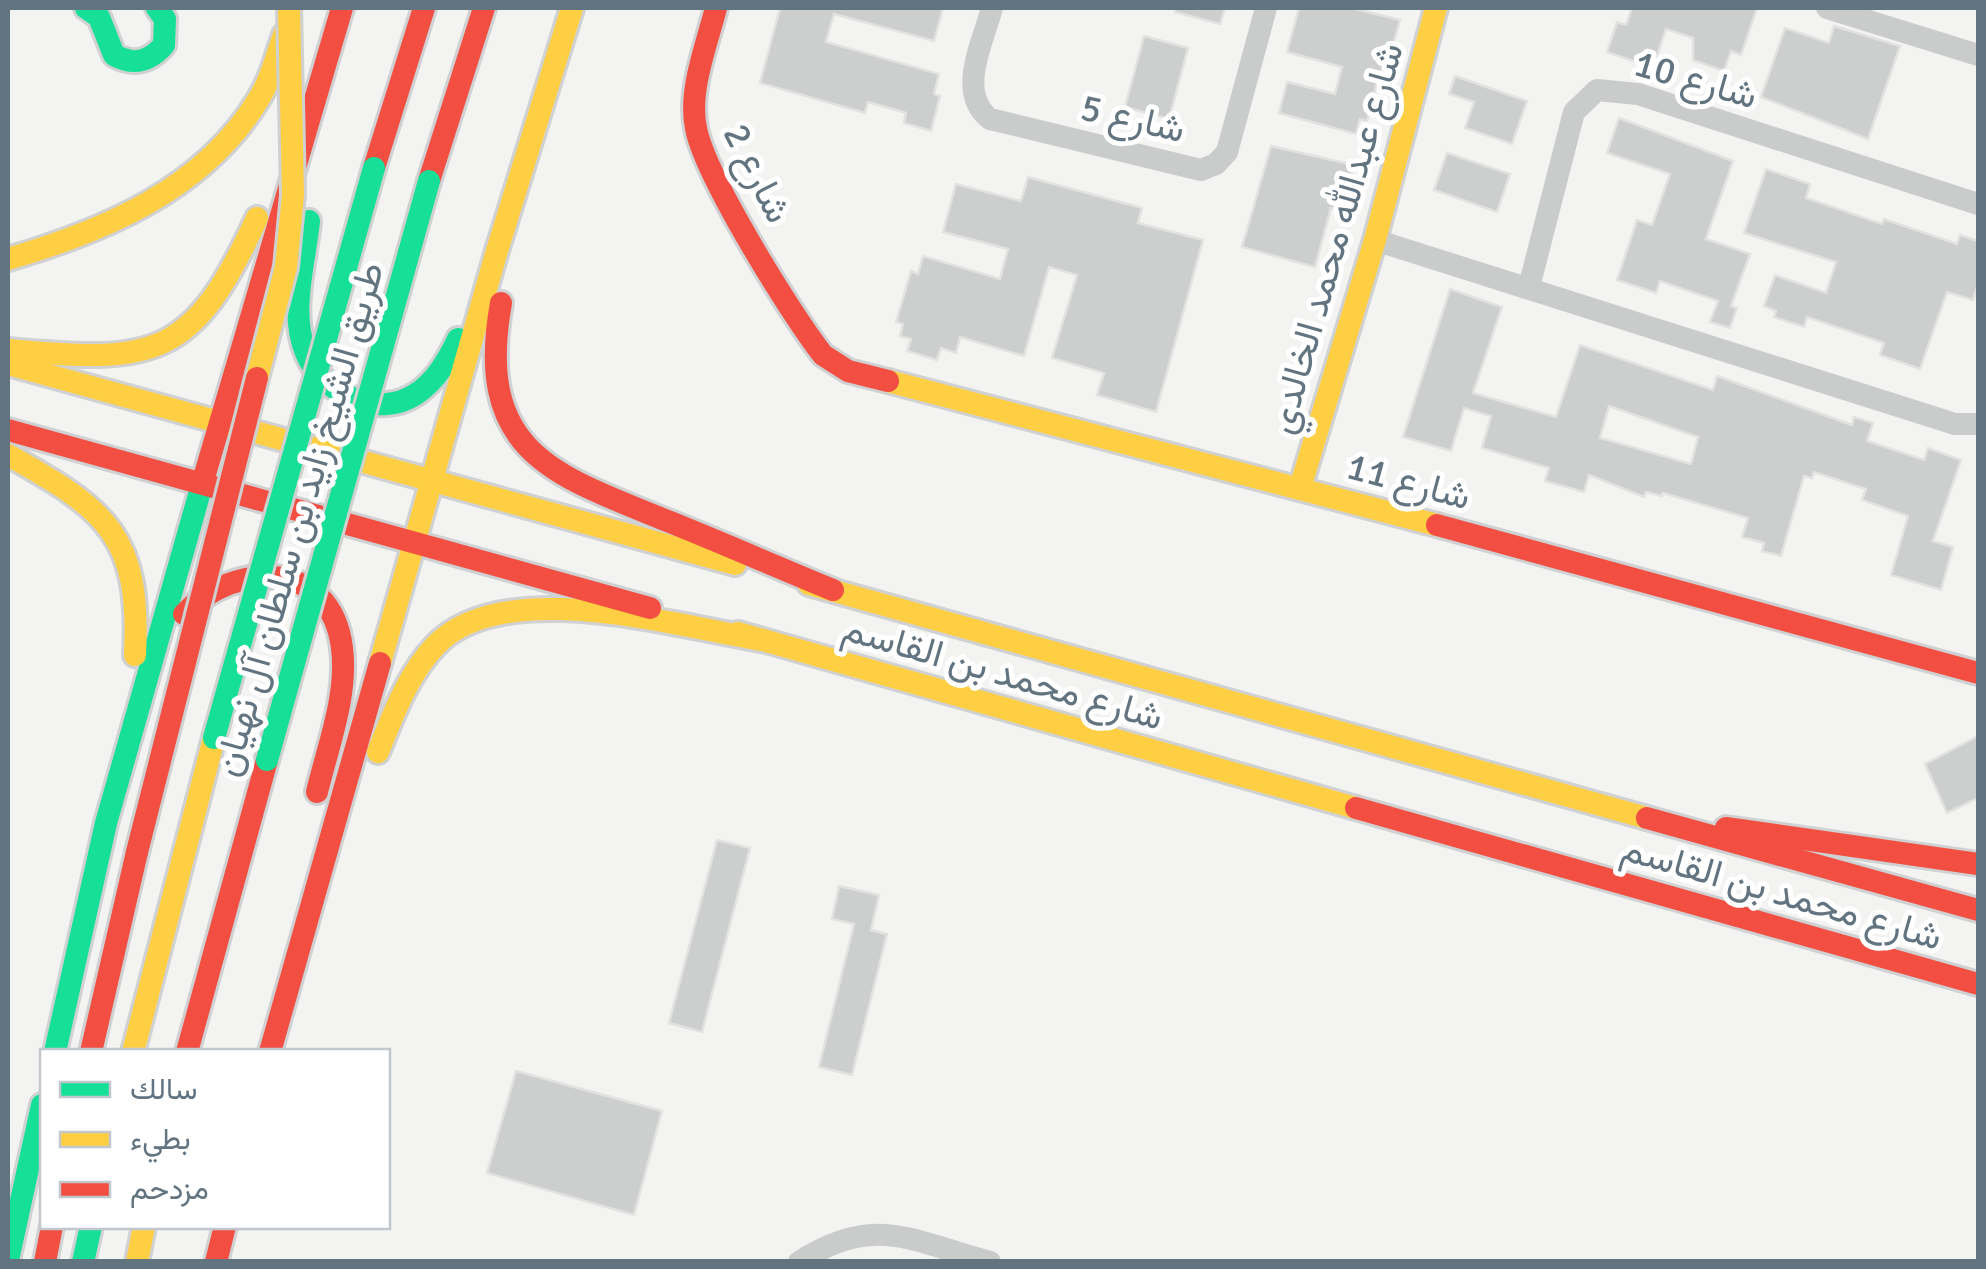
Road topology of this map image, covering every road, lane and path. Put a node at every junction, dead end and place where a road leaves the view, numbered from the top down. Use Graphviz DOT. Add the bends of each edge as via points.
graph roads {
  1 [pos="86,8"];
  2 [pos="157,8"];
  3 [pos="291,8"];
  4 [pos="342,8"];
  5 [pos="424,8"];
  6 [pos="484,8"];
  7 [pos="574,8"];
  8 [pos="716,8"];
  9 [pos="992,8"];
  10 [pos="1266,8"];
  11 [pos="1436,8"];
  12 [pos="1827,8"];
  13 [pos="1978,56"];
  14 [pos="322,68"];
  15 [pos="1978,204"];
  16 [pos="1375,240"];
  17 [pos="496,254"];
  18 [pos="8,258"];
  19 [pos="1528,287"];
  20 [pos="8,350"];
  21 [pos="822,355"];
  22 [pos="8,364"];
  23 [pos="1978,424"];
  24 [pos="219,425"];
  25 [pos="8,430"];
  26 [pos="8,456"];
  27 [pos="431,482"];
  28 [pos="201,483"];
  29 [pos="1300,488"];
  30 [pos="414,540"];
  31 [pos="833,590"];
  32 [pos="762,640"];
  33 [pos="147,672"];
  34 [pos="1978,673"];
  35 [pos="1656,818"];
  36 [pos="106,824"];
  37 [pos="1978,864"];
  38 [pos="1978,910"];
  39 [pos="1978,984"];
  40 [pos="286,989"];
  41 [pos="55,1049"];
  42 [pos="93,1049"];
  43 [pos="134,1049"];
  44 [pos="188,1049"];
  45 [pos="271,1049"];
  46 [pos="40,1114"];
  47 [pos="51,1229"];
  48 [pos="89,1229"];
  49 [pos="143,1229"];
  50 [pos="224,1229"];
  51 [pos="8,1260"];
  52 [pos="45,1262"];
  53 [pos="82,1262"];
  54 [pos="137,1262"];
  55 [pos="216,1262"];
  56 [pos="799,1262"];
  57 [pos="990,1262"];
  1 -- 2 [label="main road" via="99,16 114,55 138,63 164,46 165,19"];
  3 -- 18 [label="main road" via="260,98 195,168 118,222"];
  3 -- 42 [label="main road, bridge" via="286,268 169,710"];
  4 -- 14 [label="main road"];
  5 -- 43 [label="main road, طريق الشيخ زايد بن سلطان آل نهيان, bridge" via="214,738"];
  6 -- 44 [label="main road, طريق الشيخ زايد بن سلطان آل نهيان, bridge" via="429,182"];
  7 -- 17 [label="main road"];
  7 -- 31 [label="main road" via="499,310 497,372 510,420 558,475"];
  8 -- 21 [label="main road, شارع 2" via="694,102 702,150"];
  9 -- 10 [label="street, شارع 5" via="972,87 982,113 1201,170 1226,152"];
  11 -- 16 [label="main road, شارع عبدالله محمد الخالدي"];
  12 -- 13 [label="street"];
  14 -- 17 [label="main road" via="301,318 304,351 319,378 346,398 378,404 427,387 451,353"];
  14 -- 20 [label="main road" via="242,255 206,313 182,335 98,360"];
  14 -- 24 [label="main road"];
  15 -- 19 [label="street, شارع 10" via="1638,94 1596,90 1574,112"];
  16 -- 19 [label="street"];
  16 -- 29 [label="main road, شارع عبدالله محمد الخالدي"];
  17 -- 27 [label="main road"];
  19 -- 23 [label="street" via="1955,424"];
  21 -- 29 [label="main road, شارع 11" via="877,382"];
  22 -- 24 [label="main road, شارع محمد بن القاسم"];
  24 -- 27 [label="main road, شارع محمد بن القاسم"];
  24 -- 28 [label="main road"];
  25 -- 28 [label="main road, شارع محمد بن القاسم"];
  26 -- 36 [label="main road" via="96,508 130,565 138,631"];
  27 -- 30 [label="main road"];
  27 -- 31 [label="main road, شارع محمد بن القاسم"];
  28 -- 30 [label="main road, شارع محمد بن القاسم"];
  28 -- 33 [label="main road"];
  29 -- 34 [label="main road, شارع 11"];
  30 -- 32 [label="main road, شارع محمد بن القاسم"];
  30 -- 40 [label="main road"];
  31 -- 35 [label="main road, شارع محمد بن القاسم"];
  32 -- 39 [label="main road, شارع محمد بن القاسم"];
  32 -- 40 [label="main road" via="543,605 468,620 441,640 402,690"];
  33 -- 36 [label="main road"];
  33 -- 40 [label="main road" via="175,624 221,582 250,573 278,575 319,594 337,614 344,645 341,680 304,854"];
  35 -- 37 [label="main road"];
  35 -- 38 [label="main road, شارع محمد بن القاسم"];
  36 -- 41 [label="main road"];
  40 -- 45 [label="main road"];
  46 -- 51 [label="main road"];
  47 -- 52 [label="main road"];
  48 -- 53 [label="main road"];
  49 -- 54 [label="main road"];
  50 -- 55 [label="main road"];
  56 -- 57 [label="street" via="862,1233"];
}
